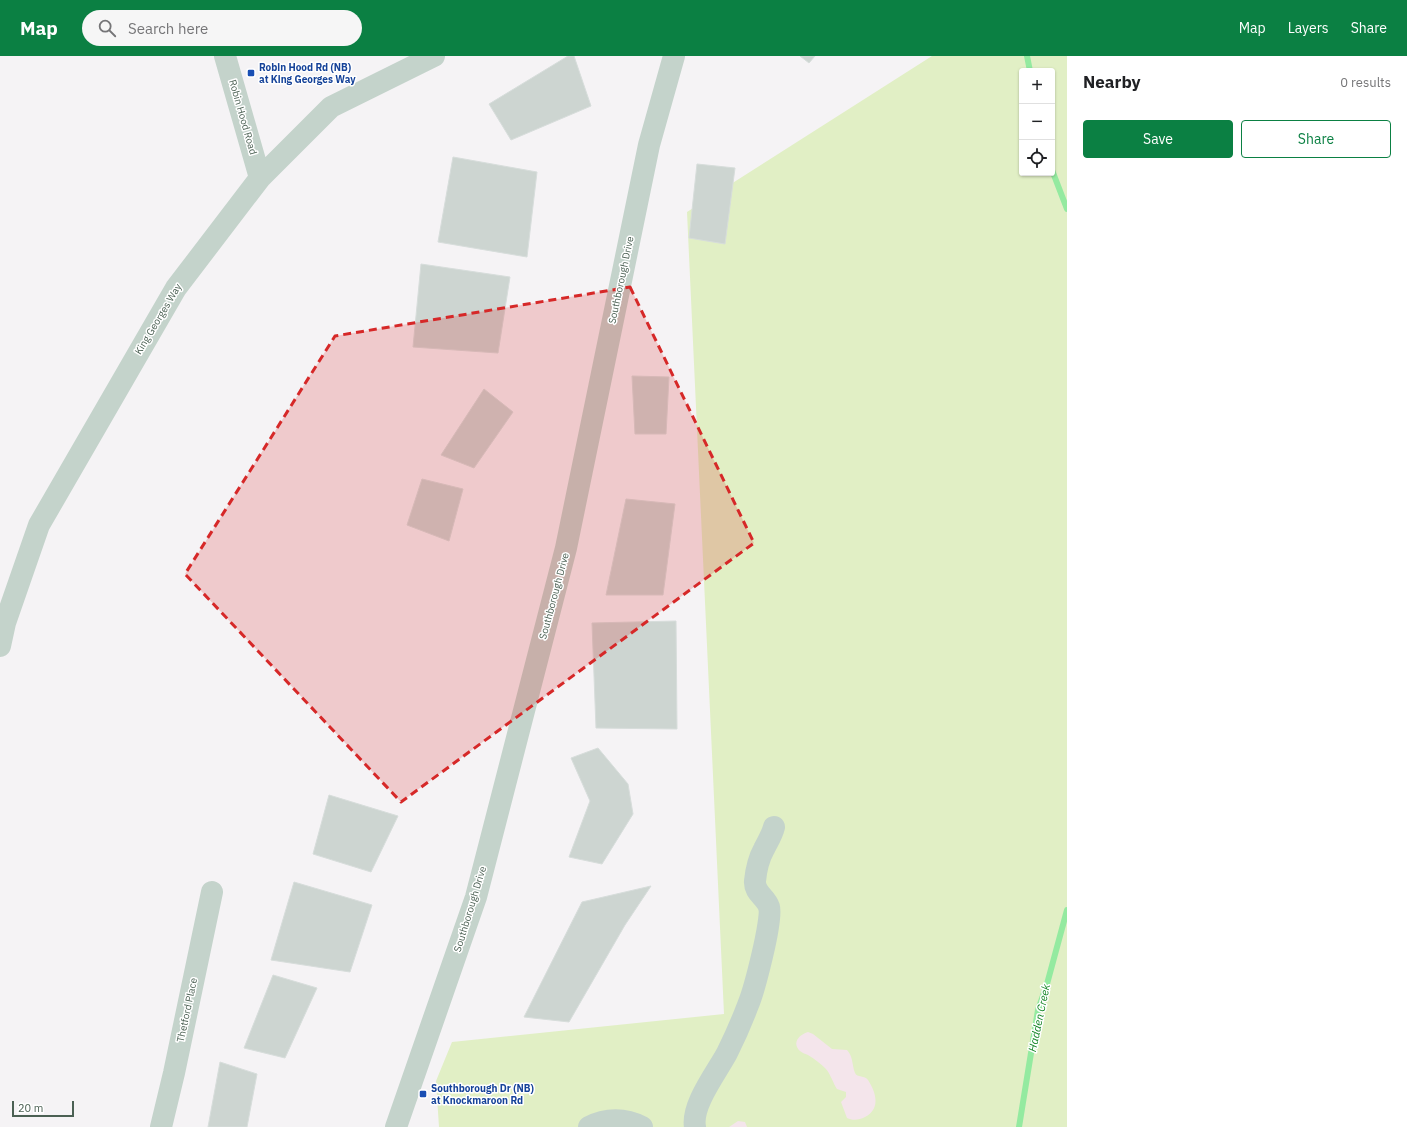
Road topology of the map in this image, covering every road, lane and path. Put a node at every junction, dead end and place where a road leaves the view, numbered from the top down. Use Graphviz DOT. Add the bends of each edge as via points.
graph roads {
  1 [pos="225,56"];
  2 [pos="434,56"];
  3 [pos="674,56"];
  4 [pos="260,178"];
  5 [pos="0,646"];
  6 [pos="774,827"];
  7 [pos="212,892"];
  8 [pos="161,1127"];
  9 [pos="396,1127"];
  10 [pos="589,1127"];
  11 [pos="642,1127"];
  12 [pos="695,1127"];
  1 -- 4 [label="street, Robin Hood Road"];
  2 -- 4 [label="street, King Georges Way" via="330,107"];
  3 -- 9 [label="street, Southborough Drive" via="649,146 566,548 476,897"];
  4 -- 5 [label="street, King Georges Way" via="176,288 39,525"];
  6 -- 12 [label="street" via="762,854 755,882 757,891 769,907 767,933 758,974 749,1004 728,1051 698,1106"];
  7 -- 8 [label="street, Thetford Place"];
  10 -- 11 [label="street" via="622,1120"];
}
